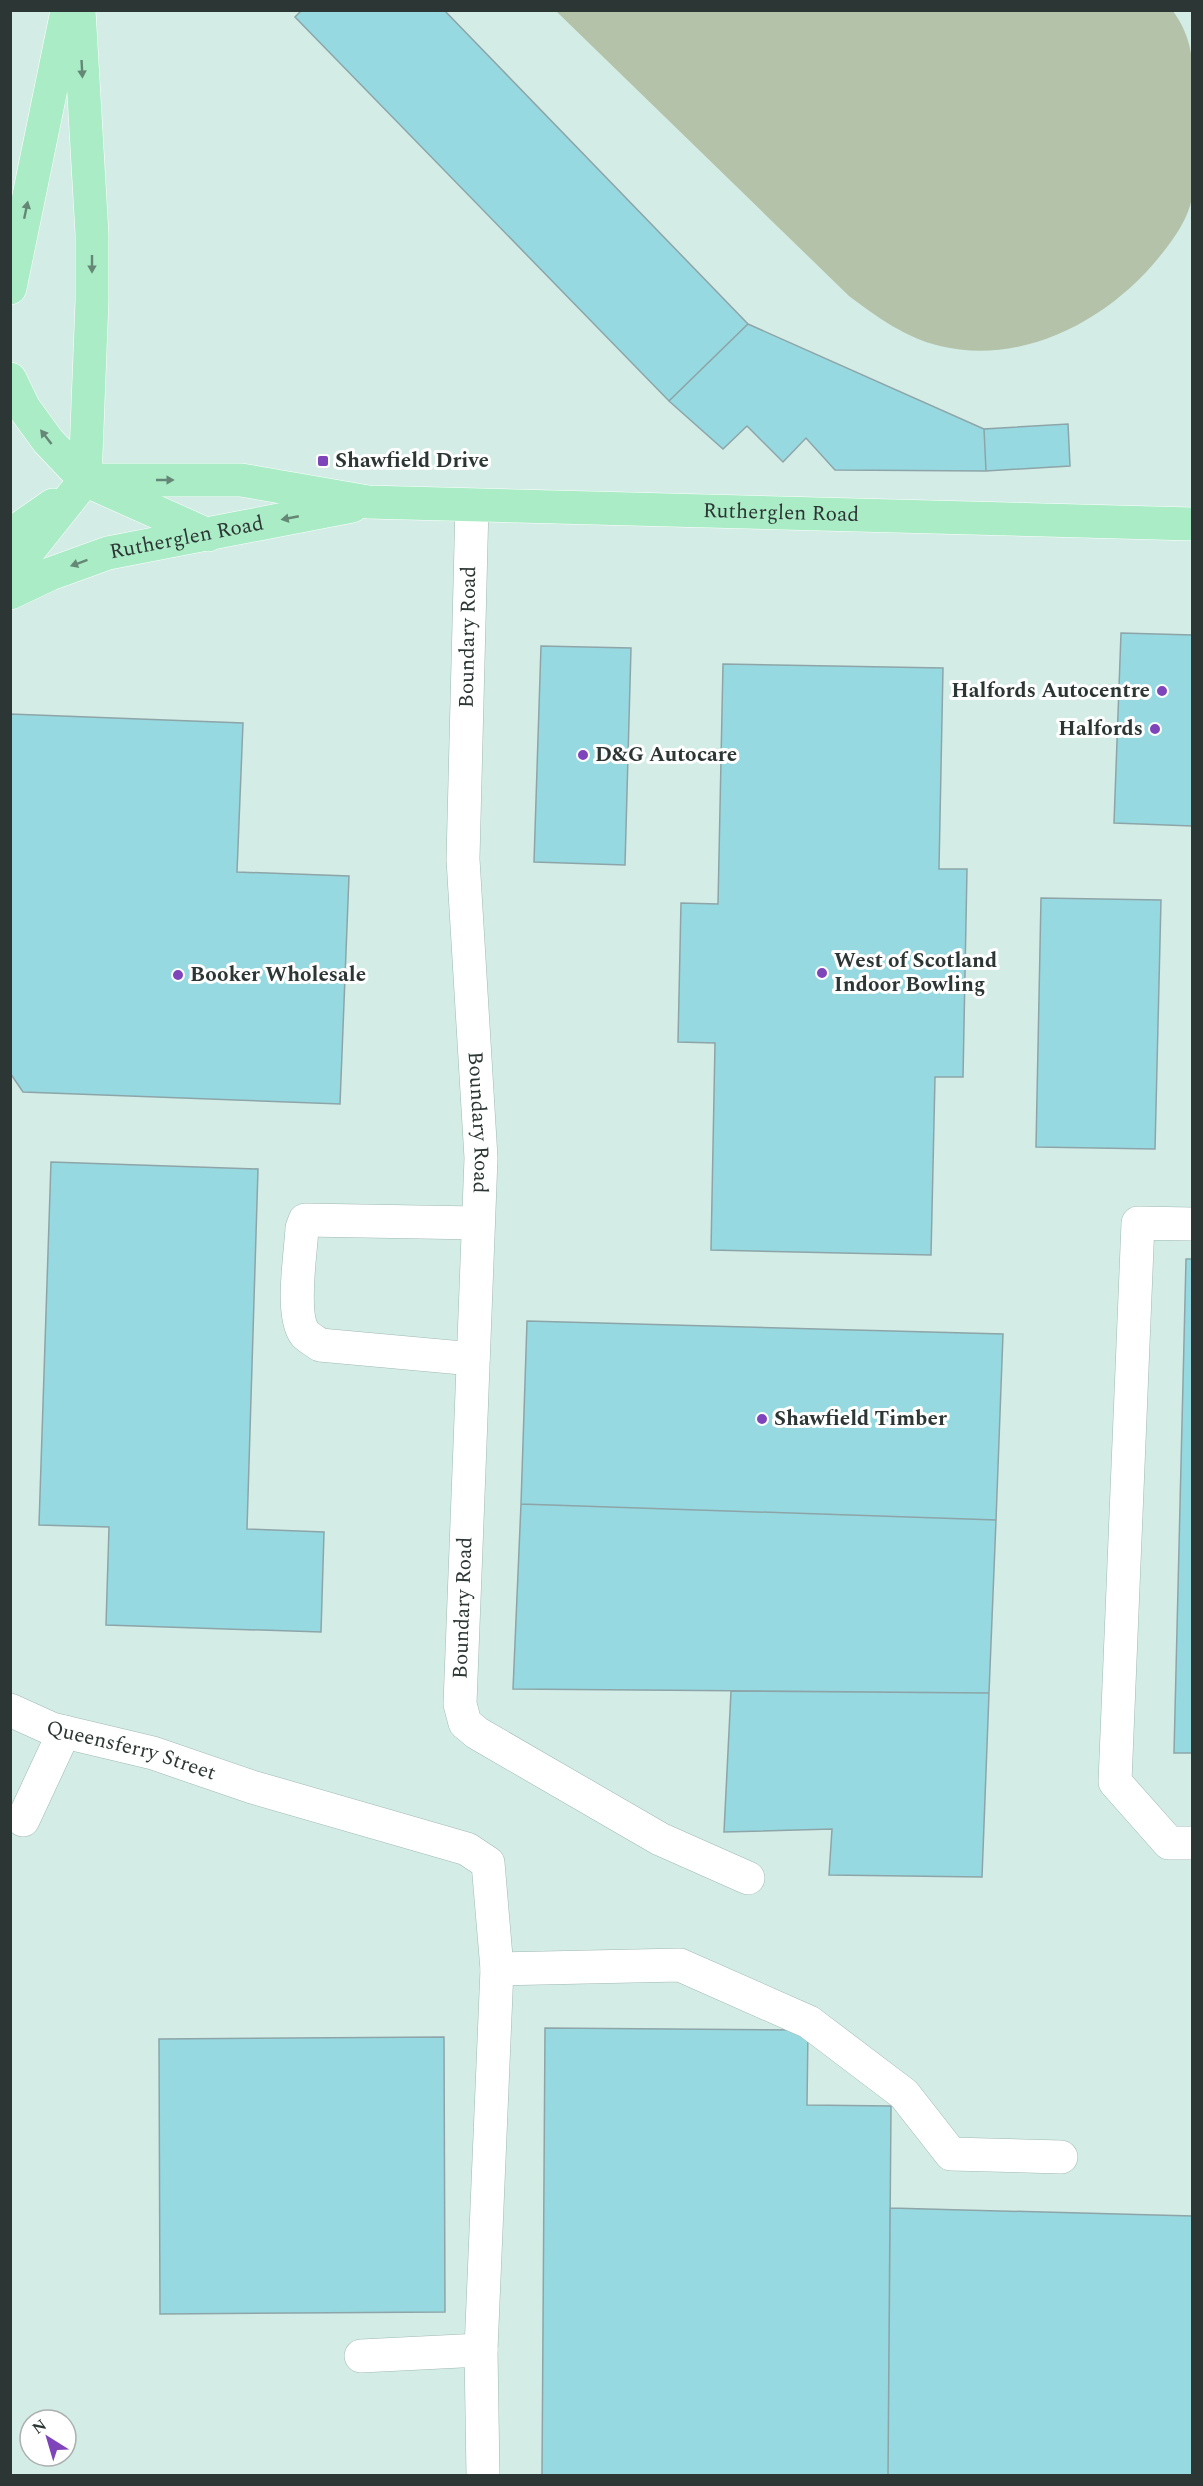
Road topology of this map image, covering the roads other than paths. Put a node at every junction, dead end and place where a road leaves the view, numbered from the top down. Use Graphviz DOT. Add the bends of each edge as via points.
graph roads {
  1 [pos="68,10"];
  2 [pos="79,10"];
  3 [pos="10,288"];
  4 [pos="10,379"];
  5 [pos="85,480"];
  6 [pos="368,502"];
  7 [pos="471,505"];
  8 [pos="1192,524"];
  9 [pos="10,535"];
  10 [pos="208,535"];
  11 [pos="10,574"];
  12 [pos="10,593"];
  13 [pos="478,1223"];
  14 [pos="1192,1224"];
  15 [pos="473,1359"];
  16 [pos="10,1710"];
  17 [pos="64,1732"];
  18 [pos="23,1820"];
  19 [pos="1192,1843"];
  20 [pos="748,1878"];
  21 [pos="497,1970"];
  22 [pos="1061,2157"];
  23 [pos="481,2350"];
  24 [pos="361,2356"];
  25 [pos="483,2475"];
  3 -- 1 [label="main road, one-way"];
  2 -- 5 [label="main road, one-way" via="92,234"];
  5 -- 4 [label="main road, one-way" via="42,433"];
  5 -- 6 [label="main road, Rutherglen Road, one-way" via="241,480"];
  5 -- 9 [label="main road"];
  5 -- 10 [label="main road"];
  5 -- 11 [label="main road"];
  6 -- 7 [label="main road, Rutherglen Road"];
  6 -- 10 [label="main road, Rutherglen Road, one-way"];
  7 -- 8 [label="main road, Rutherglen Road"];
  7 -- 13 [label="street, Boundary Road" via="463,859 481,1158"];
  10 -- 12 [label="main road, Rutherglen Road, one-way" via="108,553"];
  13 -- 15 [label="street, Boundary Road"];
  13 -- 15 [label="street" via="305,1220 298,1307 299,1323 306,1335 320,1345"];
  14 -- 19 [label="street" via="1138,1223 1115,1782 1169,1843"];
  15 -- 20 [label="street, Boundary Road" via="460,1704 465,1723 660,1839"];
  16 -- 17 [label="street, Queensferry Street"];
  17 -- 18 [label="street"];
  17 -- 21 [label="street, Queensferry Street" via="153,1753 252,1787 467,1849 488,1863"];
  21 -- 22 [label="street" via="680,1965 809,2022 903,2094 951,2154"];
  21 -- 23 [label="street"];
  23 -- 24 [label="street"];
  23 -- 25 [label="street"];
}
